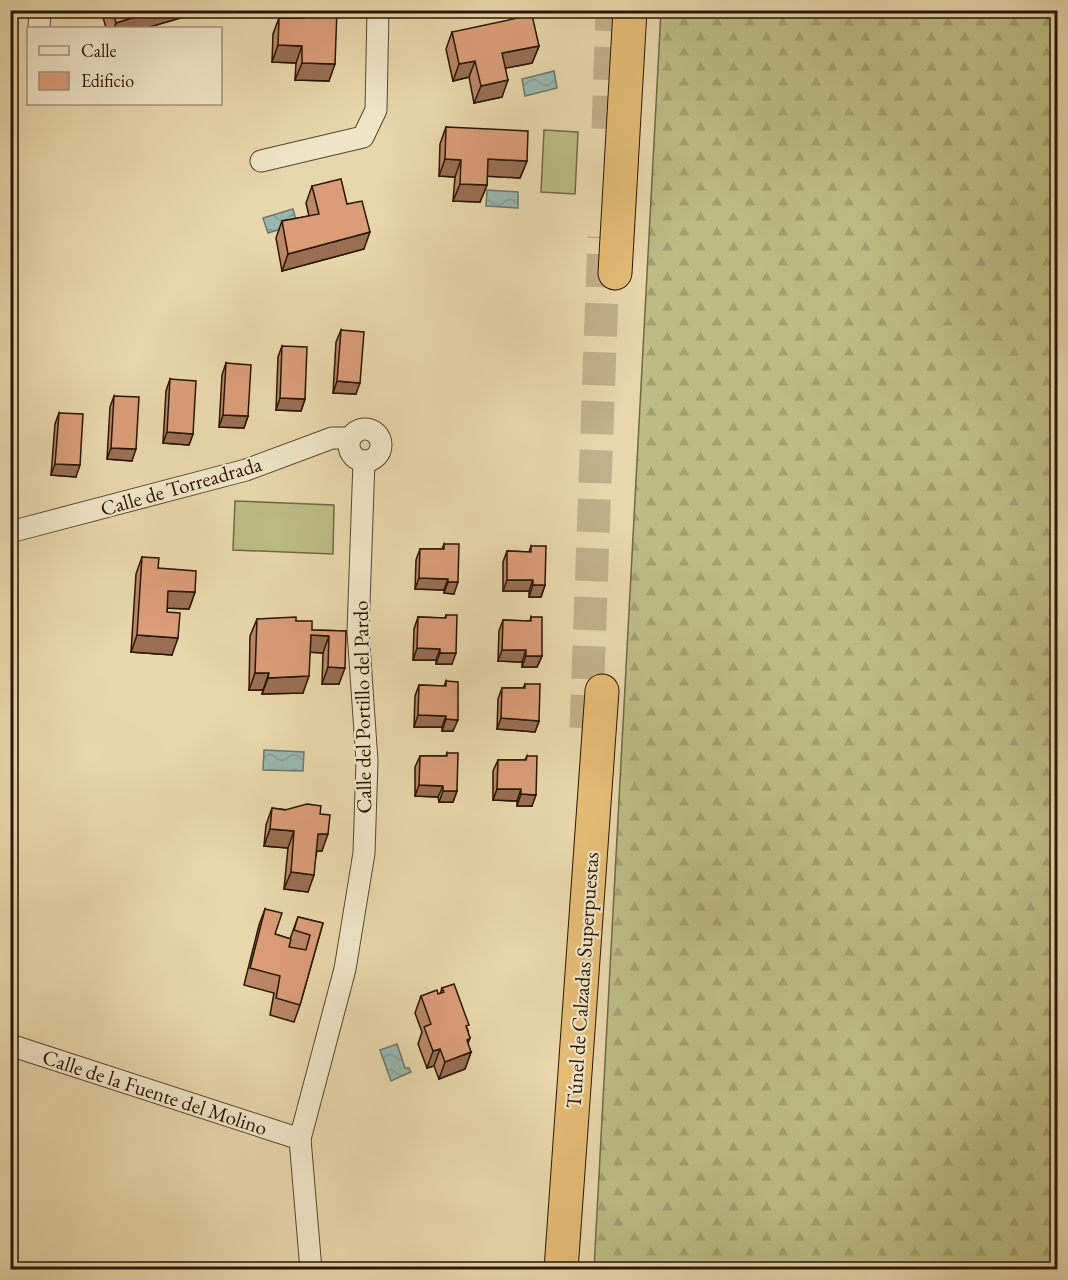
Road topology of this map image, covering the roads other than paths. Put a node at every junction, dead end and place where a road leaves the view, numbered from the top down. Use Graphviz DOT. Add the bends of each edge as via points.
graph roads {
  1 [pos="40,10"];
  2 [pos="378,10"];
  3 [pos="630,10"];
  4 [pos="39,27"];
  5 [pos="261,161"];
  6 [pos="615,273"];
  7 [pos="364,461"];
  8 [pos="10,532"];
  9 [pos="602,691"];
  10 [pos="10,1046"];
  11 [pos="300,1139"];
  12 [pos="312,1269"];
  13 [pos="561,1269"];
  1 -- 4 [label="street"];
  2 -- 5 [label="street" via="376,110 363,137"];
  3 -- 6 [label="highway"];
  7 -- 8 [label="street, Calle de Torreadrada" via="378,455 381,444 378,434 363,429 350,438 332,438 246,470"];
  7 -- 11 [label="street, Calle del Portillo del Pardo" via="358,632 367,761 363,853 345,969"];
  9 -- 13 [label="highway, Túnel de Calzadas Superpuestas"];
  10 -- 11 [label="street, Calle de la Fuente del Molino"];
  11 -- 12 [label="street, Calle del Portillo del Pardo"];
}
